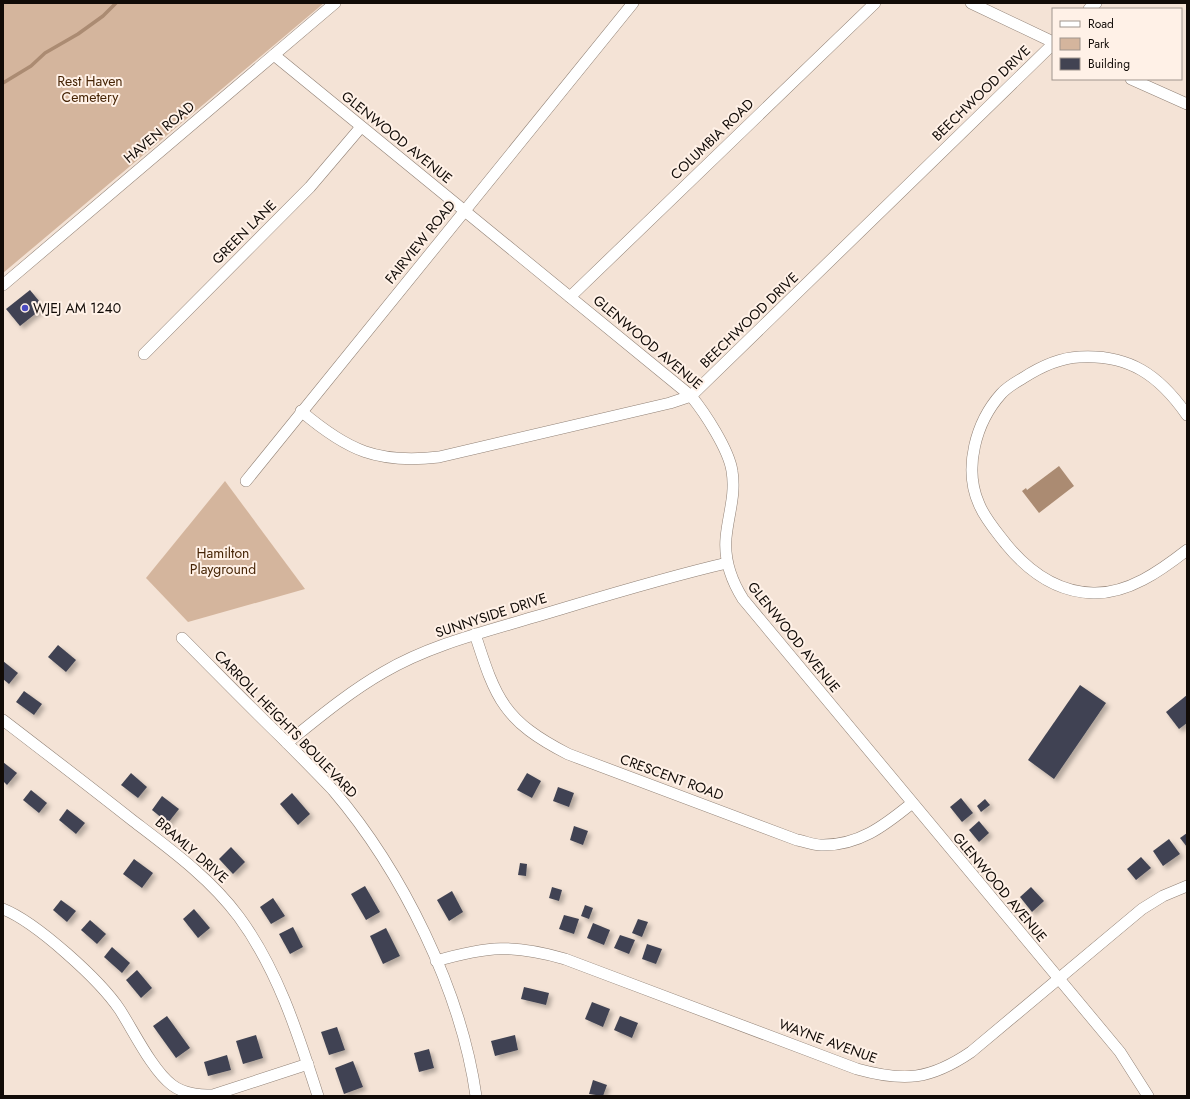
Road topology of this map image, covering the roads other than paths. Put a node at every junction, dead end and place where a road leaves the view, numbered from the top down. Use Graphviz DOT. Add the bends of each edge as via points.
graph roads {
  1 [pos="335,3"];
  2 [pos="633,3"];
  3 [pos="875,3"];
  4 [pos="971,3"];
  5 [pos="1052,43"];
  6 [pos="1052,44"];
  7 [pos="274,55"];
  8 [pos="1133,80"];
  9 [pos="1187,104"];
  10 [pos="361,127"];
  11 [pos="465,211"];
  12 [pos="3,285"];
  13 [pos="570,297"];
  14 [pos="144,354"];
  15 [pos="691,396"];
  16 [pos="301,411"];
  17 [pos="1187,415"];
  18 [pos="246,481"];
  19 [pos="1187,550"];
  20 [pos="727,563"];
  21 [pos="475,634"];
  22 [pos="182,638"];
  23 [pos="3,720"];
  24 [pos="287,743"];
  25 [pos="911,804"];
  26 [pos="1187,886"];
  27 [pos="3,909"];
  28 [pos="436,961"];
  29 [pos="1058,980"];
  30 [pos="308,1064"];
  31 [pos="318,1096"];
  32 [pos="476,1096"];
  33 [pos="1148,1096"];
  1 -- 7 [label="street, HAVEN ROAD"];
  2 -- 11 [label="street, FAIRVIEW ROAD"];
  3 -- 13 [label="street, COLUMBIA ROAD"];
  4 -- 5 [label="street"];
  6 -- 15 [label="street, BEECHWOOD DRIVE"];
  7 -- 10 [label="street, GLENWOOD AVENUE"];
  7 -- 12 [label="street, HAVEN ROAD"];
  8 -- 9 [label="street"];
  10 -- 11 [label="street, GLENWOOD AVENUE"];
  10 -- 14 [label="street, GREEN LANE" via="310,187"];
  11 -- 13 [label="street, GLENWOOD AVENUE"];
  11 -- 16 [label="street, FAIRVIEW ROAD"];
  13 -- 15 [label="street, GLENWOOD AVENUE"];
  15 -- 16 [label="street, BEECHWOOD DRIVE" via="462,452 419,460 397,460 357,449 320,427"];
  15 -- 20 [label="street, GLENWOOD AVENUE" via="706,416 732,470 734,492 726,539"];
  16 -- 18 [label="street, FAIRVIEW ROAD"];
  17 -- 19 [label="street" via="1175,398 1156,380 1116,358 1072,357 1052,362 1002,392 991,407 977,437 973,475 979,504 992,526 1017,557 1030,570 1065,588 1093,593 1129,586 1151,576"];
  20 -- 21 [label="street, SUNNYSIDE DRIVE" via="670,576"];
  20 -- 25 [label="street, GLENWOOD AVENUE" via="733,583 743,600"];
  21 -- 24 [label="street, SUNNYSIDE DRIVE" via="421,653 385,671 350,693"];
  21 -- 25 [label="street, CRESCENT ROAD" via="490,681 501,703 522,726 542,741 568,754 797,840 820,845 846,842 866,836 885,825"];
  22 -- 24 [label="street, CARROLL HEIGHTS BOULEVARD"];
  23 -- 30 [label="street, BRAMLY DRIVE" via="214,886 240,917 262,952 280,987"];
  24 -- 28 [label="street, CARROLL HEIGHTS BOULEVARD" via="332,790 363,830 390,870 418,920"];
  25 -- 29 [label="street, GLENWOOD AVENUE"];
  26 -- 29 [label="street, WAYNE AVENUE" via="1163,896 1142,909"];
  27 -- 30 [label="street" via="29,922 100,986 119,1008 161,1075 173,1086 199,1095 213,1095"];
  28 -- 29 [label="street, WAYNE AVENUE" via="471,951 494,948 539,952 565,959 857,1069 884,1076 908,1077 952,1065"];
  28 -- 32 [label="street, CARROLL HEIGHTS BOULEVARD" via="466,1049"];
  29 -- 33 [label="street, GLENWOOD AVENUE" via="1120,1052"];
  30 -- 31 [label="street, BRAMLY DRIVE"];
}
